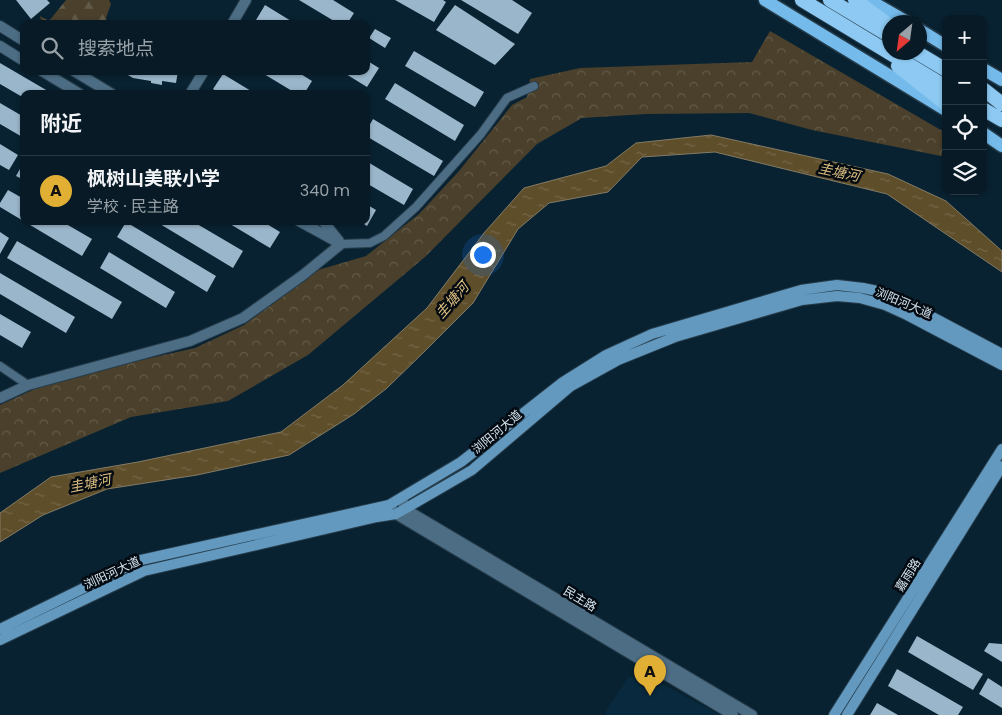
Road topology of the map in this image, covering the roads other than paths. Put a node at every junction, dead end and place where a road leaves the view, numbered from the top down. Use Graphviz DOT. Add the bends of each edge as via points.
graph roads {
  1 [pos="246,0"];
  2 [pos="765,0"];
  3 [pos="802,0"];
  4 [pos="830,0"];
  5 [pos="855,0"];
  6 [pos="869,0"];
  7 [pos="894,15"];
  8 [pos="234,20"];
  9 [pos="882,20"];
  10 [pos="0,26"];
  11 [pos="882,31"];
  12 [pos="854,32"];
  13 [pos="927,34"];
  14 [pos="20,38"];
  15 [pos="942,44"];
  16 [pos="0,46"];
  17 [pos="927,51"];
  18 [pos="20,58"];
  19 [pos="927,59"];
  20 [pos="942,61"];
  21 [pos="942,68"];
  22 [pos="987,71"];
  23 [pos="49,75"];
  24 [pos="81,75"];
  25 [pos="202,75"];
  26 [pos="1002,80"];
  27 [pos="942,84"];
  28 [pos="534,86"];
  29 [pos="73,90"];
  30 [pos="105,90"];
  31 [pos="192,90"];
  32 [pos="987,92"];
  33 [pos="987,95"];
  34 [pos="942,101"];
  35 [pos="1002,104"];
  36 [pos="942,108"];
  37 [pos="987,111"];
  38 [pos="1002,120"];
  39 [pos="987,136"];
  40 [pos="1002,146"];
  41 [pos="306,225"];
  42 [pos="327,225"];
  43 [pos="341,244"];
  44 [pos="1002,354"];
  45 [pos="1002,365"];
  46 [pos="0,366"];
  47 [pos="28,385"];
  48 [pos="0,398"];
  49 [pos="1002,449"];
  50 [pos="1002,466"];
  51 [pos="401,507"];
  52 [pos="0,628"];
  53 [pos="0,640"];
  54 [pos="733,715"];
  55 [pos="752,715"];
  56 [pos="834,715"];
  57 [pos="847,715"];
  1 -- 8 [label="street"];
  2 -- 36 [label="main road"];
  3 -- 12 [label="highway"];
  4 -- 11 [label="highway"];
  5 -- 9 [label="highway"];
  6 -- 7 [label="main road"];
  10 -- 14 [label="street"];
  12 -- 27 [label="highway"];
  12 -- 34 [label="highway"];
  13 -- 15 [label="main road"];
  16 -- 18 [label="street"];
  17 -- 20 [label="highway"];
  19 -- 21 [label="highway"];
  22 -- 26 [label="main road"];
  23 -- 29 [label="street"];
  24 -- 30 [label="street"];
  25 -- 31 [label="street"];
  28 -- 43 [label="street" via="507,98 482,134 416,207 384,236 370,243"];
  32 -- 35 [label="highway"];
  33 -- 35 [label="highway"];
  37 -- 38 [label="highway"];
  39 -- 40 [label="main road"];
  41 -- 43 [label="street"];
  42 -- 43 [label="street"];
  43 -- 47 [label="street" via="244,318 190,341"];
  44 -- 51 [label="main road, 浏阳河大道" via="887,293 837,285 801,290 652,334 606,355 563,382"];
  45 -- 51 [label="main road, 浏阳河大道" via="885,306 860,298 837,296 802,300 674,337 618,360 571,386 472,470"];
  46 -- 47 [label="street"];
  47 -- 48 [label="street"];
  49 -- 56 [label="main road, 嘉雨路"];
  50 -- 57 [label="main road, 嘉雨路"];
  51 -- 52 [label="main road, 浏阳河大道" via="389,505 140,560"];
  51 -- 53 [label="main road, 浏阳河大道" via="377,517 144,571"];
  51 -- 54 [label="street, 民主路"];
  51 -- 55 [label="street, 民主路"];
}
